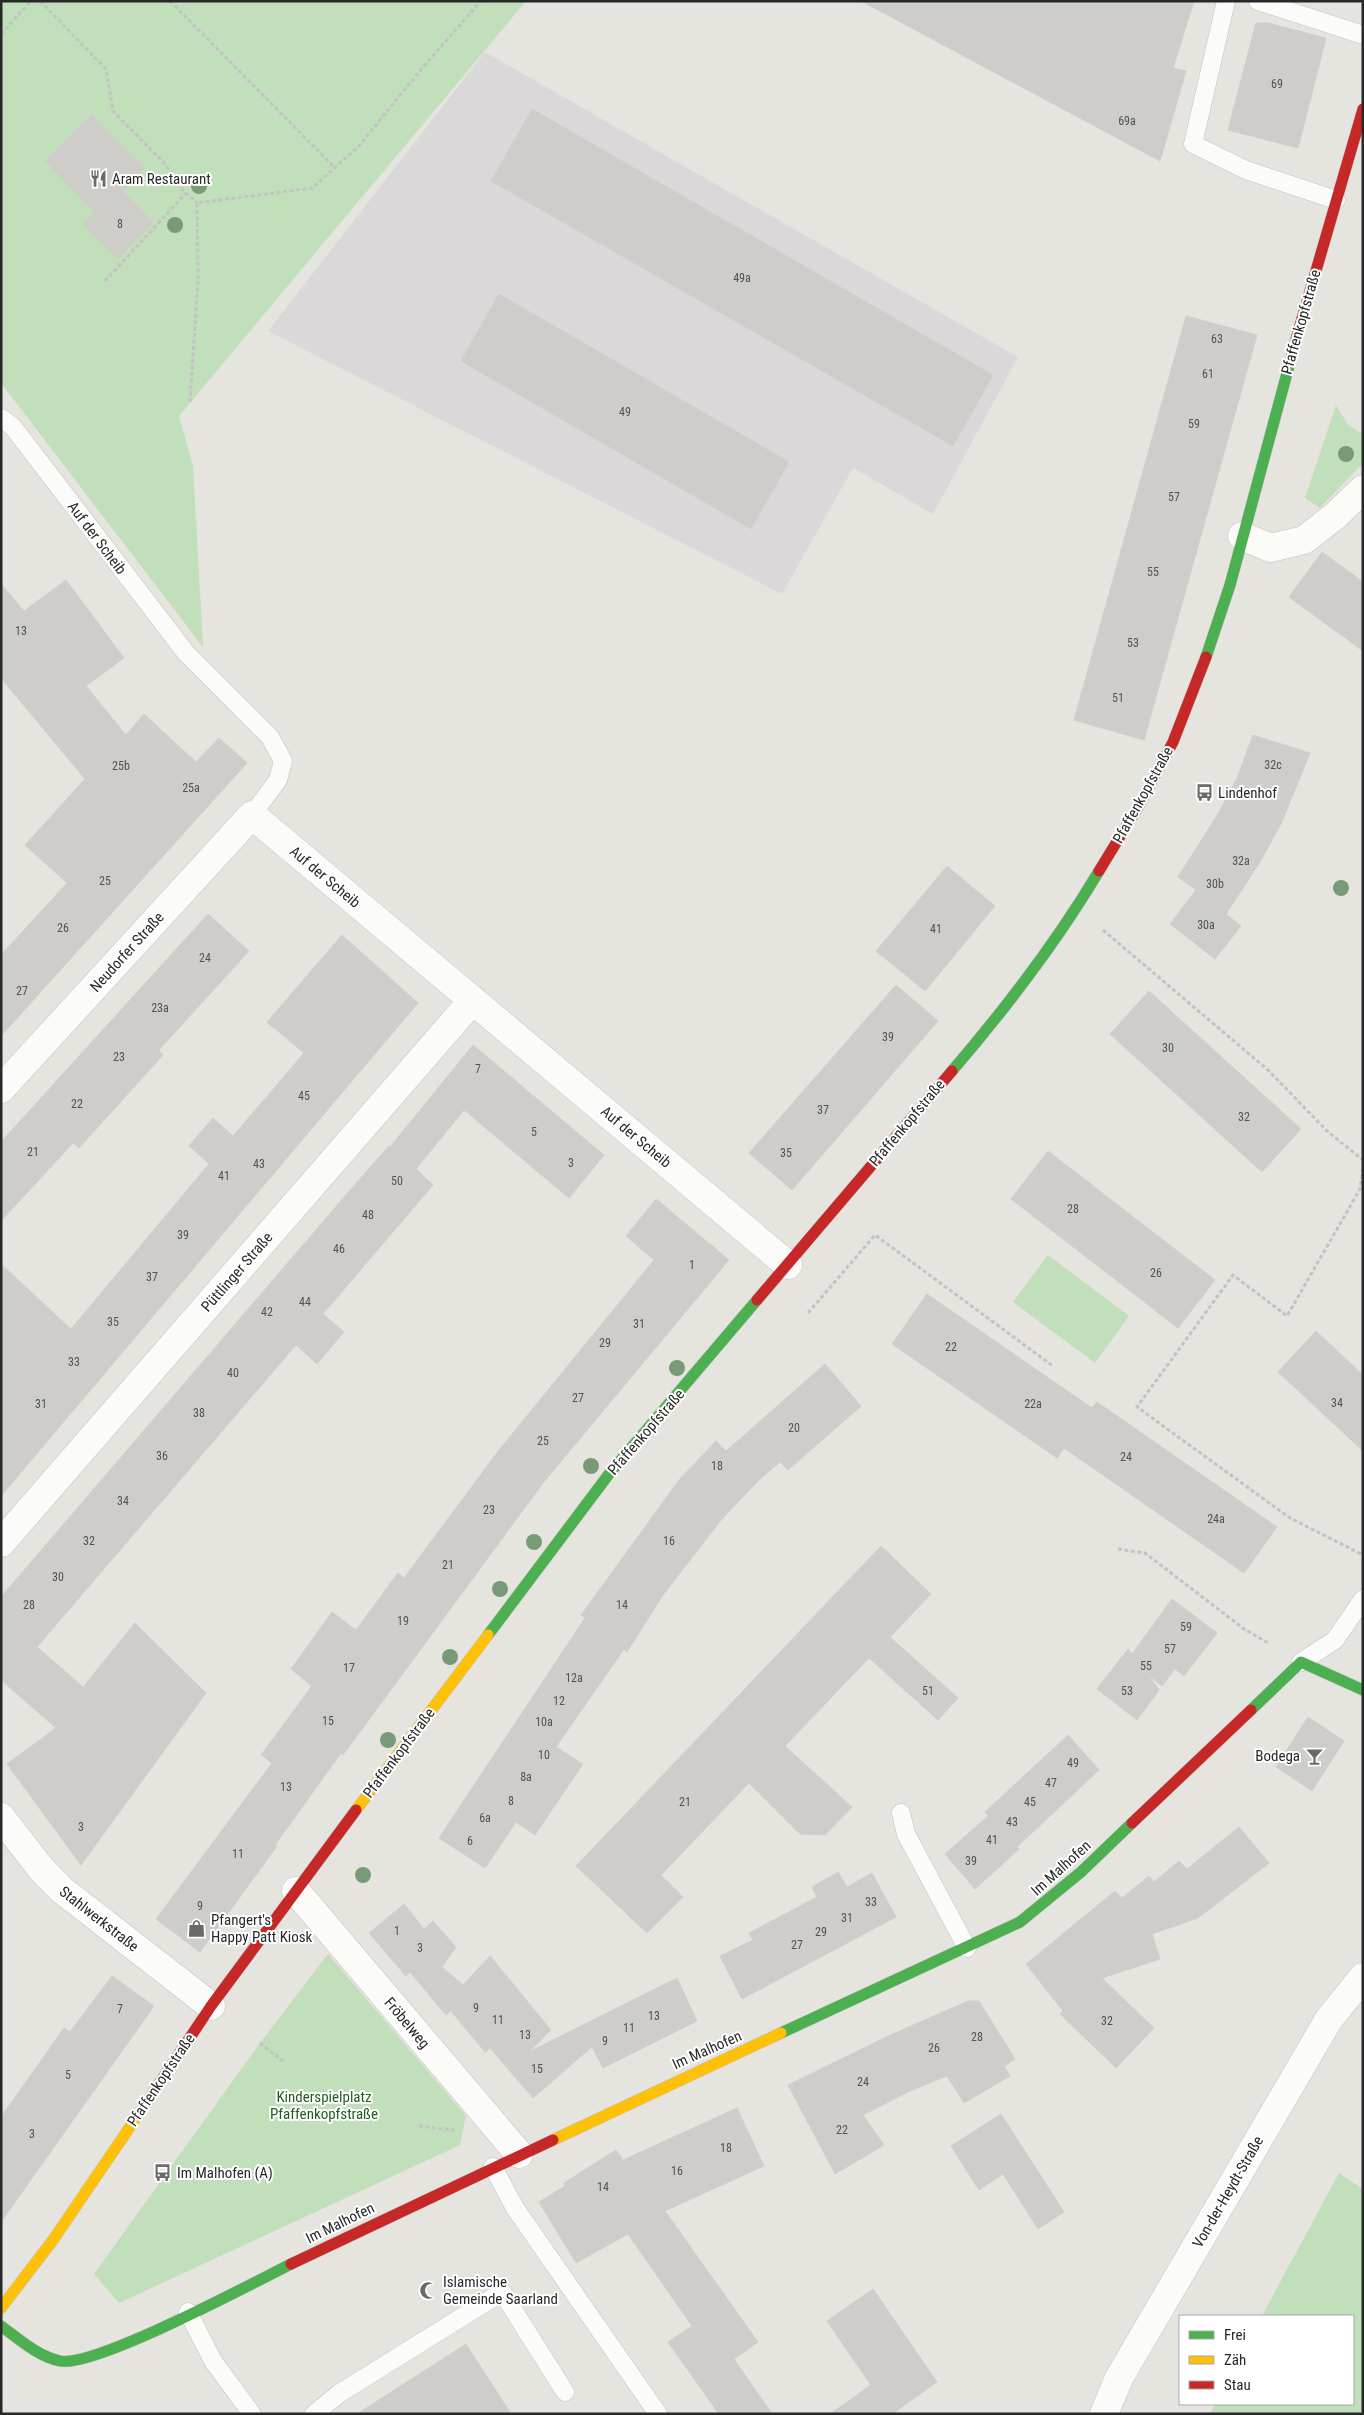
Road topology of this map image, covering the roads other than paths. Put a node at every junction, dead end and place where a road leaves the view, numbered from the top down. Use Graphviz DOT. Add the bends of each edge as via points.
graph roads {
  1 [pos="1226,1"];
  2 [pos="1258,1"];
  3 [pos="1363,35"];
  4 [pos="1363,109"];
  5 [pos="1336,200"];
  6 [pos="1,418"];
  7 [pos="1357,504"];
  8 [pos="1242,536"];
  9 [pos="252,815"];
  10 [pos="473,1000"];
  11 [pos="1,1090"];
  12 [pos="788,1264"];
  13 [pos="1,1543"];
  14 [pos="1363,1599"];
  15 [pos="1301,1662"];
  16 [pos="1363,1690"];
  17 [pos="901,1813"];
  18 [pos="1,1817"];
  19 [pos="296,1891"];
  20 [pos="967,1948"];
  21 [pos="1363,1977"];
  22 [pos="211,2006"];
  23 [pos="519,2154"];
  24 [pos="493,2166"];
  25 [pos="1,2308"];
  26 [pos="188,2312"];
  27 [pos="1,2326"];
  28 [pos="565,2392"];
  29 [pos="252,2414"];
  30 [pos="314,2414"];
  31 [pos="658,2414"];
  32 [pos="1104,2414"];
  1 -- 5 [label="lane" via="1193,144 1246,170"];
  2 -- 3 [label="lane"];
  4 -- 5 [label="street, Pfaffenkopfstraße"];
  5 -- 8 [label="street, Pfaffenkopfstraße"];
  6 -- 9 [label="lane, Auf der Scheib" via="13,427 186,653 270,737 283,761 278,780"];
  7 -- 8 [label="street" via="1304,540 1271,548"];
  8 -- 12 [label="street, Pfaffenkopfstraße" via="1206,658 1173,742 1077,908 1006,1008"];
  9 -- 10 [label="street, Auf der Scheib"];
  9 -- 11 [label="street, Neudorfer Straße"];
  10 -- 12 [label="street, Auf der Scheib"];
  10 -- 13 [label="street, Püttlinger Straße"];
  12 -- 19 [label="street, Pfaffenkopfstraße" via="609,1474"];
  14 -- 15 [label="lane" via="1335,1640"];
  15 -- 16 [label="street"];
  15 -- 20 [label="street, Im Malhofen" via="1050,1899 1020,1922"];
  17 -- 20 [label="lane" via="906,1834"];
  18 -- 22 [label="street, Stahlwerkstraße" via="42,1870 62,1890"];
  19 -- 22 [label="street, Pfaffenkopfstraße"];
  19 -- 23 [label="street, Fröbelweg"];
  20 -- 23 [label="street, Im Malhofen"];
  21 -- 32 [label="street, Von-der-Heydt-Straße" via="1329,2019 1119,2378"];
  22 -- 25 [label="street, Pfaffenkopfstraße" via="53,2240"];
  23 -- 24 [label="street, Im Malhofen"];
  24 -- 26 [label="street, Im Malhofen"];
  24 -- 31 [label="lane" via="515,2208"];
  26 -- 27 [label="street, Im Malhofen" via="90,2359 61,2363 43,2356"];
  26 -- 29 [label="lane" via="213,2361"];
  28 -- 30 [label="lane" via="502,2292 340,2394"];
}
